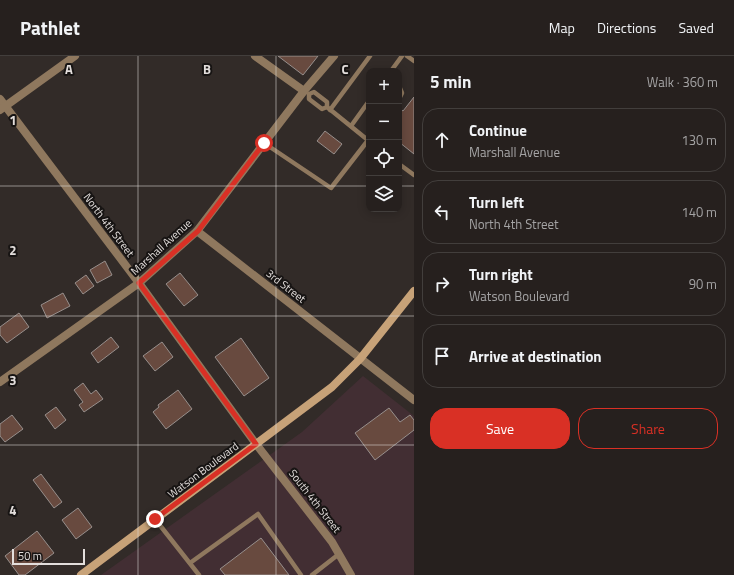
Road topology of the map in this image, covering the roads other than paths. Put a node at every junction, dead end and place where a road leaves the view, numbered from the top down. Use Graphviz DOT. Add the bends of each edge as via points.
graph roads {
  1 [pos="75,56"];
  2 [pos="254,56"];
  3 [pos="334,56"];
  4 [pos="370,56"];
  5 [pos="402,56"];
  6 [pos="407,56"];
  7 [pos="414,61"];
  8 [pos="393,68"];
  9 [pos="306,93"];
  10 [pos="0,99"];
  11 [pos="367,104"];
  12 [pos="3,108"];
  13 [pos="329,109"];
  14 [pos="351,126"];
  15 [pos="366,138"];
  16 [pos="264,143"];
  17 [pos="366,144"];
  18 [pos="402,166"];
  19 [pos="414,175"];
  20 [pos="198,231"];
  21 [pos="139,283"];
  22 [pos="414,291"];
  23 [pos="360,359"];
  24 [pos="0,382"];
  25 [pos="414,400"];
  26 [pos="256,444"];
  27 [pos="155,519"];
  28 [pos="339,554"];
  29 [pos="190,563"];
  30 [pos="86,573"];
  31 [pos="199,575"];
  32 [pos="301,575"];
  33 [pos="312,575"];
  34 [pos="351,575"];
  1 -- 12 [label="street"];
  2 -- 9 [label="street"];
  3 -- 9 [label="street, Marshall Avenue"];
  4 -- 13 [label="lane"];
  5 -- 8 [label="lane"];
  6 -- 7 [label="lane"];
  9 -- 13 [label="lane" via="309,99 322,109"];
  9 -- 13 [label="lane" via="314,92 327,102"];
  9 -- 16 [label="street, Marshall Avenue"];
  10 -- 12 [label="street, North 4th Street"];
  11 -- 14 [label="lane"];
  12 -- 21 [label="street, North 4th Street"];
  13 -- 14 [label="lane"];
  14 -- 15 [label="lane"];
  16 -- 17 [label="lane" via="331,188"];
  16 -- 20 [label="street, Marshall Avenue"];
  18 -- 19 [label="lane"];
  20 -- 21 [label="street, Marshall Avenue"];
  20 -- 23 [label="street, 3rd Street"];
  21 -- 24 [label="street, Marshall Avenue"];
  21 -- 26 [label="street, North 4th Street"];
  22 -- 23 [label="main road, Watson Boulevard"];
  23 -- 25 [label="street, 3rd Street"];
  23 -- 26 [label="main road, Watson Boulevard" via="332,387"];
  26 -- 27 [label="main road, Watson Boulevard"];
  26 -- 28 [label="street, South 4th Street"];
  27 -- 29 [label="lane"];
  27 -- 30 [label="main road, Watson Boulevard"];
  28 -- 33 [label="lane"];
  28 -- 34 [label="street, South 4th Street"];
  29 -- 31 [label="lane"];
  29 -- 32 [label="lane" via="258,514"];
}
